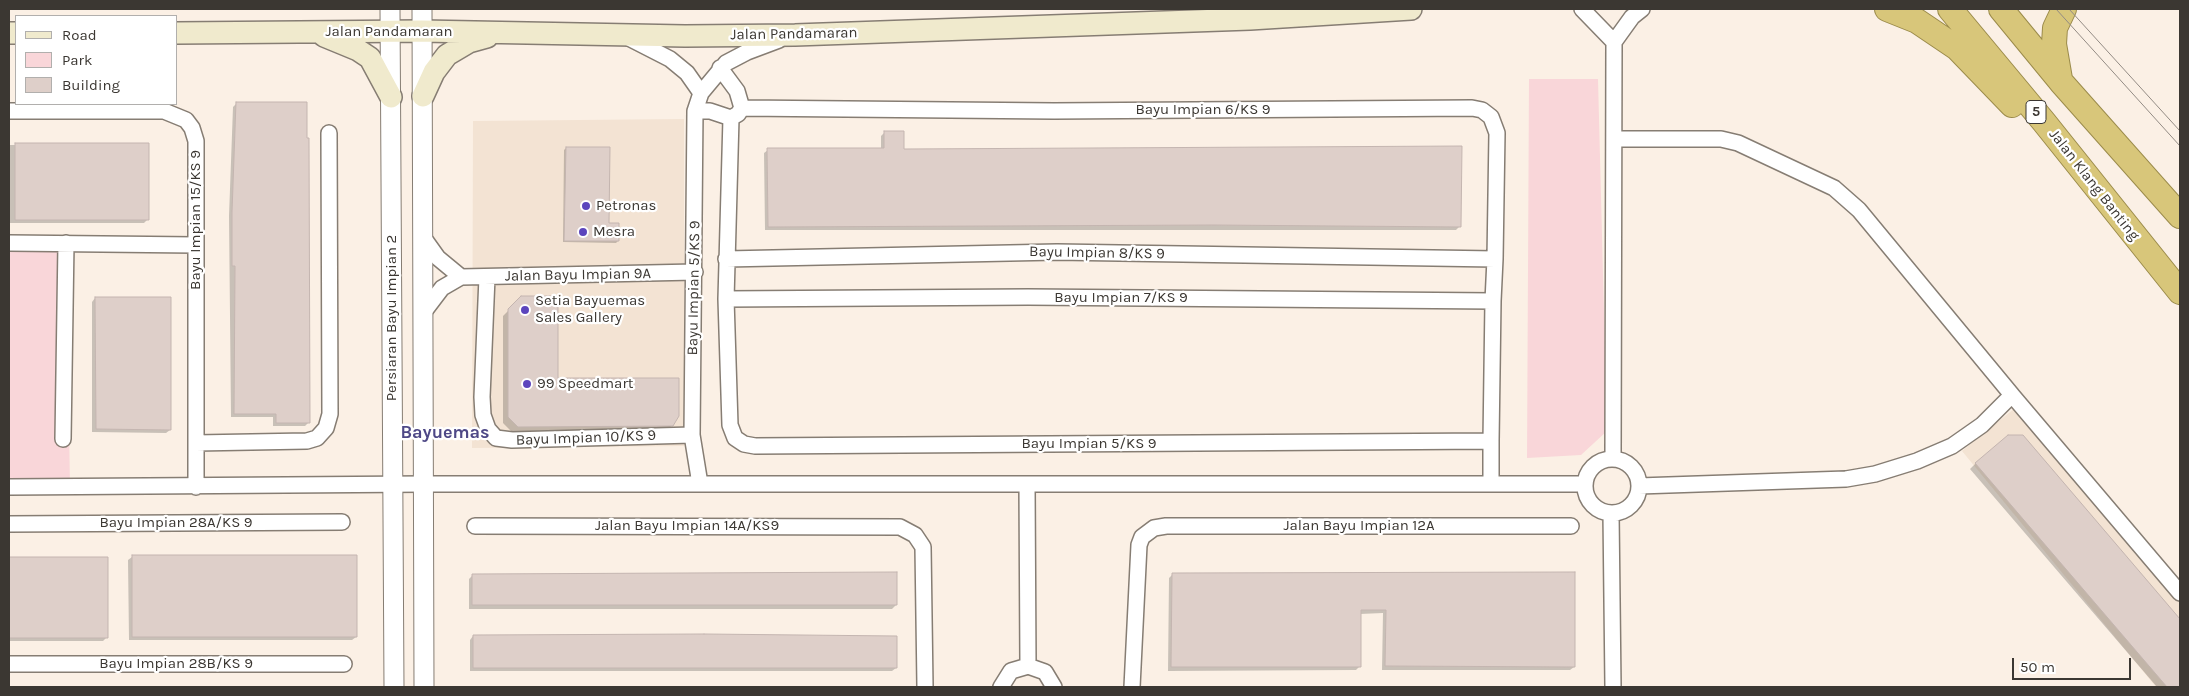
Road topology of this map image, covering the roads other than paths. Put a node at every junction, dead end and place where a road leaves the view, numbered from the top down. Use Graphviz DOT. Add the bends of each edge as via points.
graph roads {
  1 [pos="390,9"];
  2 [pos="422,9"];
  3 [pos="1411,9"];
  4 [pos="1582,9"];
  5 [pos="1642,9"];
  6 [pos="1888,9"];
  7 [pos="1950,9"];
  8 [pos="2001,9"];
  9 [pos="2064,9"];
  10 [pos="390,31"];
  11 [pos="422,31"];
  12 [pos="311,32"];
  13 [pos="507,32"];
  14 [pos="178,33"];
  15 [pos="619,34"];
  16 [pos="795,35"];
  17 [pos="1614,42"];
  18 [pos="720,68"];
  19 [pos="2060,82"];
  20 [pos="701,93"];
  21 [pos="423,96"];
  22 [pos="391,97"];
  23 [pos="9,110"];
  24 [pos="695,111"];
  25 [pos="737,113"];
  26 [pos="329,133"];
  27 [pos="1615,139"];
  28 [pos="2180,216"];
  29 [pos="2118,217"];
  30 [pos="423,237"];
  31 [pos="9,243"];
  32 [pos="66,243"];
  33 [pos="195,245"];
  34 [pos="726,259"];
  35 [pos="1495,259"];
  36 [pos="694,272"];
  37 [pos="461,277"];
  38 [pos="487,277"];
  39 [pos="2180,292"];
  40 [pos="726,299"];
  41 [pos="1493,301"];
  42 [pos="423,313"];
  43 [pos="2012,395"];
  44 [pos="692,435"];
  45 [pos="63,439"];
  46 [pos="1491,442"];
  47 [pos="196,443"];
  48 [pos="1613,459"];
  49 [pos="393,484"];
  50 [pos="424,484"];
  51 [pos="700,484"];
  52 [pos="1027,484"];
  53 [pos="1491,484"];
  54 [pos="1585,484"];
  55 [pos="1639,486"];
  56 [pos="9,487"];
  57 [pos="196,487"];
  58 [pos="1611,513"];
  59 [pos="342,522"];
  60 [pos="9,524"];
  61 [pos="475,526"];
  62 [pos="1571,526"];
  63 [pos="2180,593"];
  64 [pos="9,664"];
  65 [pos="344,664"];
  66 [pos="1028,666"];
  67 [pos="394,687"];
  68 [pos="424,687"];
  69 [pos="925,687"];
  70 [pos="1001,687"];
  71 [pos="1054,687"];
  72 [pos="1132,687"];
  73 [pos="1613,687"];
  1 -- 10 [label="street, Persiaran Bayu Impian 2"];
  2 -- 11 [label="street, Persiaran Bayu Impian 2"];
  3 -- 16 [label="main road, Jalan Pandamaran" via="1250,19"];
  4 -- 17 [label="street"];
  5 -- 17 [label="street"];
  6 -- 29 [label="highway" via="1917,21 1957,48"];
  7 -- 29 [label="highway, Jalan Klang Banting / 5"];
  8 -- 19 [label="highway"];
  9 -- 19 [label="highway" via="2055,28 2054,44"];
  10 -- 11 [label="main road, Jalan Pandamaran"];
  10 -- 12 [label="main road, Jalan Pandamaran"];
  10 -- 22 [label="street, Persiaran Bayu Impian 2"];
  11 -- 13 [label="main road, Jalan Pandamaran"];
  11 -- 21 [label="street, Persiaran Bayu Impian 2"];
  12 -- 14 [label="main road, Jalan Pandamaran"];
  12 -- 22 [label="main road" via="345,44 370,58"];
  13 -- 15 [label="main road, Jalan Pandamaran"];
  13 -- 21 [label="main road" via="469,42 447,55 434,72"];
  15 -- 16 [label="main road, Jalan Pandamaran"];
  15 -- 20 [label="street" via="670,59 687,73"];
  16 -- 18 [label="street" via="747,52"];
  17 -- 27 [label="street"];
  18 -- 20 [label="street, Bayu Impian 5/KS 9"];
  18 -- 25 [label="street" via="737,91"];
  19 -- 28 [label="highway"];
  20 -- 24 [label="street, Bayu Impian 5/KS 9"];
  21 -- 30 [label="street, Persiaran Bayu Impian 2"];
  22 -- 49 [label="street, Persiaran Bayu Impian 2"];
  23 -- 33 [label="street, Bayu Impian 15/KS 9" via="164,110 186,120 196,141"];
  24 -- 25 [label="street, Bayu Impian 6/KS 9"];
  24 -- 36 [label="street, Bayu Impian 5/KS 9"];
  25 -- 34 [label="street"];
  25 -- 35 [label="street, Bayu Impian 6/KS 9" via="1472,108 1492,117 1497,134"];
  26 -- 47 [label="street" via="330,414 326,428 317,438 307,441"];
  27 -- 43 [label="street" via="1721,140 1738,144 1834,188 1859,210"];
  27 -- 48 [label="street"];
  29 -- 39 [label="highway, Jalan Klang Banting / 5"];
  30 -- 37 [label="street" via="438,258"];
  30 -- 42 [label="street, Persiaran Bayu Impian 2"];
  31 -- 32 [label="street"];
  32 -- 33 [label="street"];
  32 -- 45 [label="street"];
  33 -- 47 [label="street, Bayu Impian 15/KS 9"];
  34 -- 35 [label="street, Bayu Impian 8/KS 9" via="1057,252"];
  34 -- 40 [label="street"];
  35 -- 41 [label="street, Bayu Impian 6/KS 9"];
  36 -- 38 [label="street, Jalan Bayu Impian 9A"];
  36 -- 44 [label="street, Bayu Impian 5/KS 9"];
  37 -- 38 [label="street, Jalan Bayu Impian 9A"];
  37 -- 42 [label="street" via="442,288"];
  38 -- 44 [label="street, Bayu Impian 10/KS 9" via="482,397 488,429 496,438"];
  40 -- 41 [label="street, Bayu Impian 7/KS 9" via="1028,297"];
  40 -- 46 [label="street, Bayu Impian 5/KS 9" via="730,425 735,438 755,446"];
  41 -- 46 [label="street"];
  42 -- 50 [label="street, Persiaran Bayu Impian 2"];
  43 -- 55 [label="street" via="1982,425 1952,446 1875,474 1846,479"];
  43 -- 63 [label="street"];
  44 -- 51 [label="street, Bayu Impian 5/KS 9"];
  46 -- 53 [label="street"];
  47 -- 57 [label="street, Bayu Impian 15/KS 9"];
  48 -- 54 [label="street" via="1591,469"];
  48 -- 55 [label="street" via="1634,470"];
  49 -- 50 [label="street"];
  49 -- 57 [label="street"];
  49 -- 67 [label="street, Persiaran Bayu Impian 2"];
  50 -- 51 [label="street"];
  50 -- 68 [label="street, Persiaran Bayu Impian 2"];
  51 -- 52 [label="street"];
  52 -- 53 [label="street"];
  52 -- 66 [label="street"];
  53 -- 54 [label="street"];
  54 -- 58 [label="street" via="1589,501 1603,512"];
  55 -- 58 [label="street" via="1638,495 1628,508"];
  56 -- 57 [label="street"];
  58 -- 73 [label="street"];
  59 -- 60 [label="street, Bayu Impian 28A/KS 9"];
  61 -- 69 [label="street, Jalan Bayu Impian 14A/KS9" via="900,527 915,535 923,547"];
  62 -- 72 [label="street, Jalan Bayu Impian 12A" via="1154,528 1142,537 1139,546"];
  64 -- 65 [label="street, Bayu Impian 28B/KS 9"];
  66 -- 70 [label="street" via="1011,671"];
  66 -- 71 [label="street" via="1045,672"];
}
